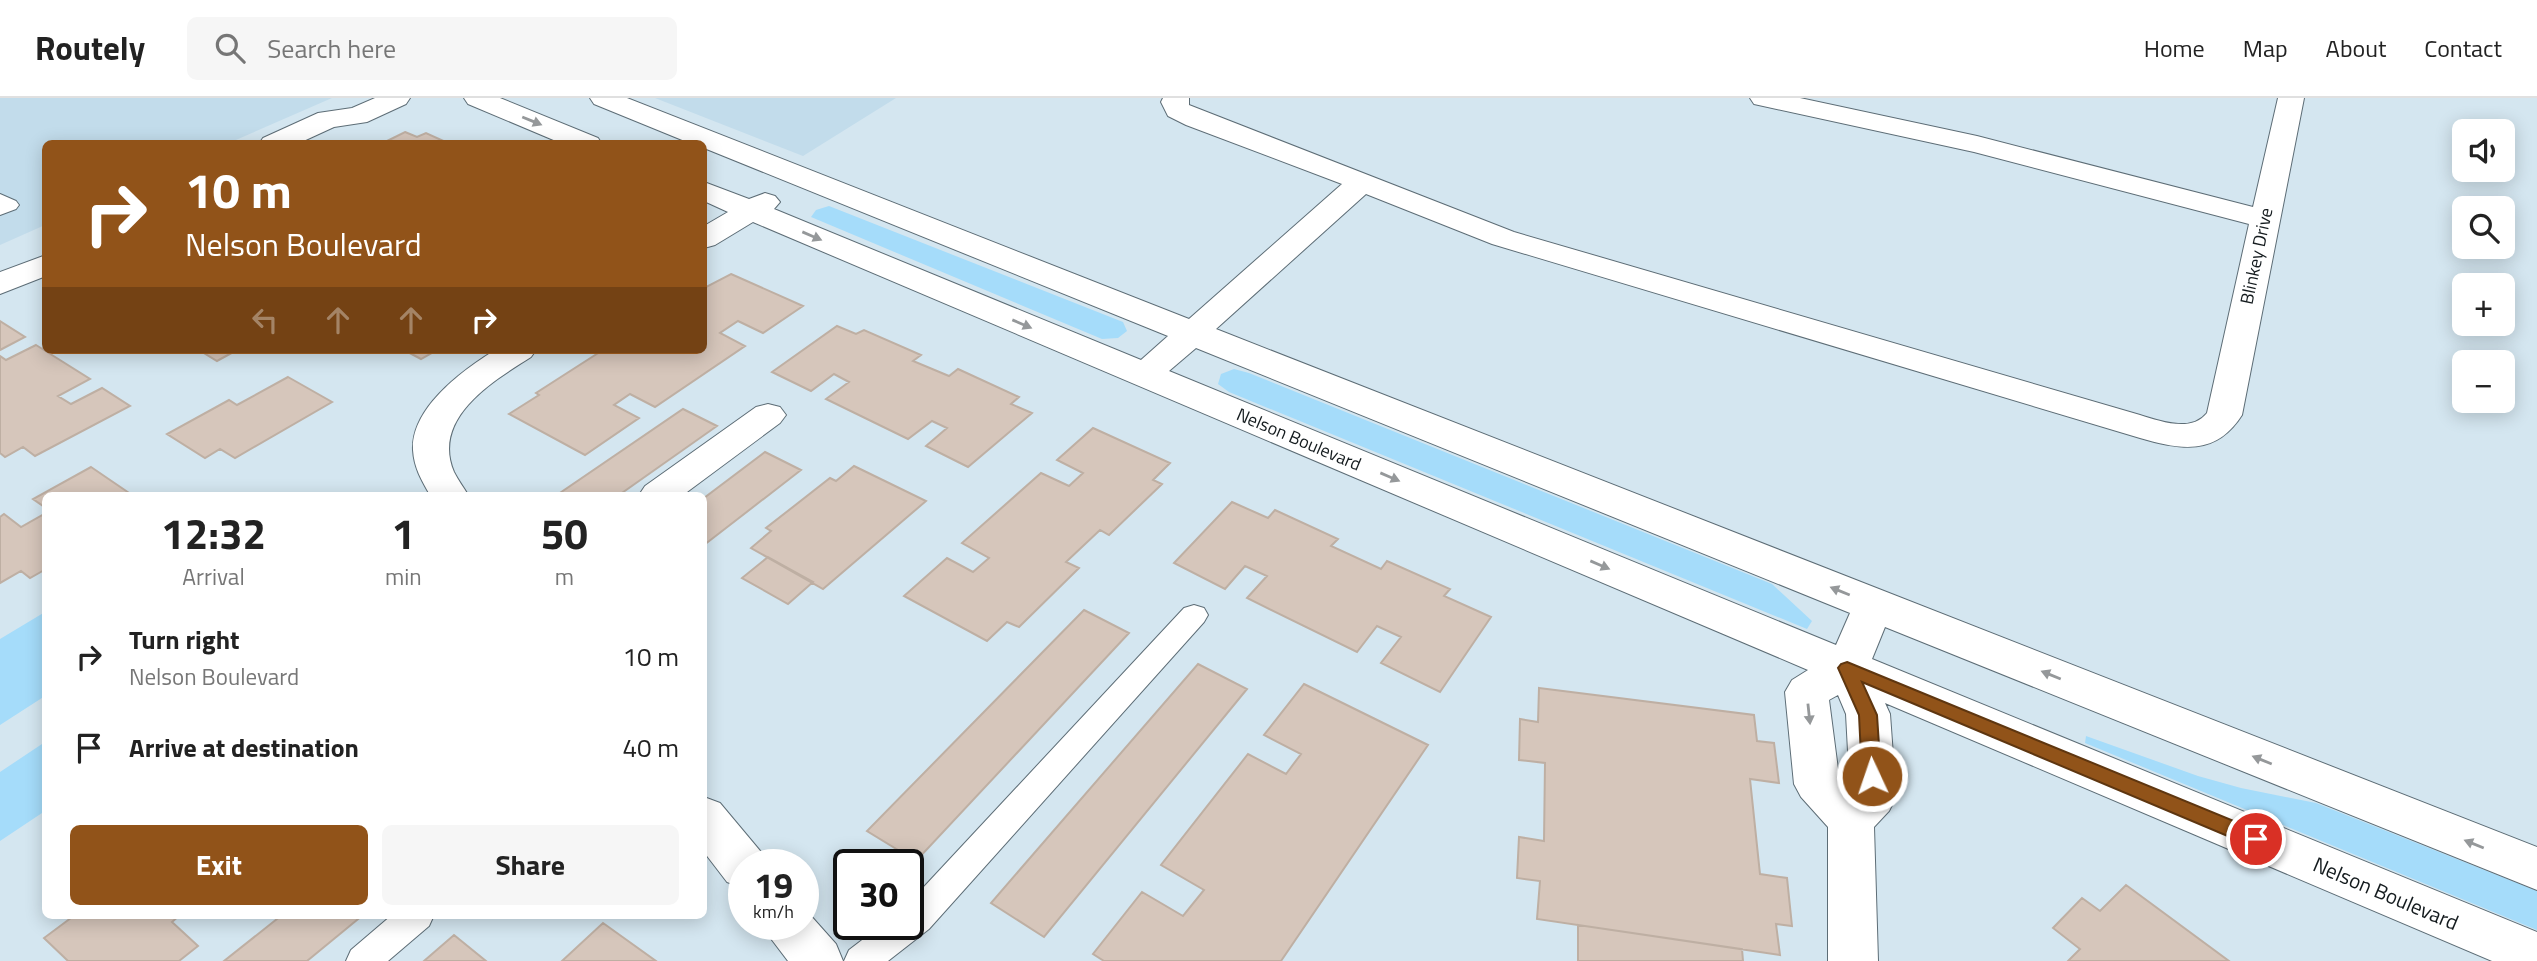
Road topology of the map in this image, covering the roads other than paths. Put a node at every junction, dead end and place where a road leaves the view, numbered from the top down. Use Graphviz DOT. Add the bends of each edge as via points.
graph roads {
  1 [pos="354,98"];
  2 [pos="397,98"];
  3 [pos="477,98"];
  4 [pos="603,98"];
  5 [pos="1763,98"];
  6 [pos="2291,98"];
  7 [pos="1177,104"];
  8 [pos="328,119"];
  9 [pos="281,140"];
  10 [pos="578,140"];
  11 [pos="806,178"];
  12 [pos="1362,182"];
  13 [pos="707,192"];
  14 [pos="0,200"];
  15 [pos="0,209"];
  16 [pos="751,211"];
  17 [pos="2264,219"];
  18 [pos="707,237"];
  19 [pos="42,266"];
  20 [pos="0,284"];
  21 [pos="1192,333"];
  22 [pos="513,354"];
  23 [pos="1146,375"];
  24 [pos="768,415"];
  25 [pos="447,492"];
  26 [pos="661,492"];
  27 [pos="1874,605"];
  28 [pos="1194,615"];
  29 [pos="1847,668"];
  30 [pos="707,821"];
  31 [pos="1852,821"];
  32 [pos="730,849"];
  33 [pos="2537,869"];
  34 [pos="412,919"];
  35 [pos="802,940"];
  36 [pos="2537,956"];
  37 [pos="363,961"];
  38 [pos="818,961"];
  39 [pos="861,961"];
  40 [pos="1853,961"];
  1 -- 8 [label="street" via="337,106"];
  2 -- 8 [label="street" via="357,116"];
  3 -- 10 [label="street, one-way"];
  4 -- 11 [label="street"];
  5 -- 17 [label="street" via="2014,153"];
  6 -- 17 [label="street, Blinkey Drive"];
  7 -- 12 [label="street"];
  8 -- 9 [label="street"];
  11 -- 16 [label="street"];
  11 -- 21 [label="street"];
  12 -- 17 [label="street, Blinkey Drive" via="1559,257 2189,436 2208,433 2224,415"];
  12 -- 21 [label="street"];
  13 -- 16 [label="street, Nelson Boulevard"];
  14 -- 15 [label="lane" via="9,205"];
  16 -- 18 [label="street"];
  16 -- 23 [label="street, Nelson Boulevard, one-way"];
  19 -- 20 [label="street"];
  21 -- 23 [label="street"];
  27 -- 21 [label="street, one-way"];
  22 -- 25 [label="street" via="468,384 440,415 430,449 433,466"];
  23 -- 29 [label="street, Nelson Boulevard, one-way"];
  24 -- 26 [label="street"];
  27 -- 29 [label="street"];
  33 -- 27 [label="street, one-way"];
  28 -- 39 [label="lane" via="917,918"];
  29 -- 31 [label="street" via="1868,715 1873,797"];
  29 -- 31 [label="street, one-way" via="1807,692 1817,784"];
  29 -- 36 [label="street, Nelson Boulevard"];
  30 -- 32 [label="street"];
  31 -- 40 [label="street"];
  34 -- 37 [label="lane"];
  35 -- 38 [label="street"];
}
